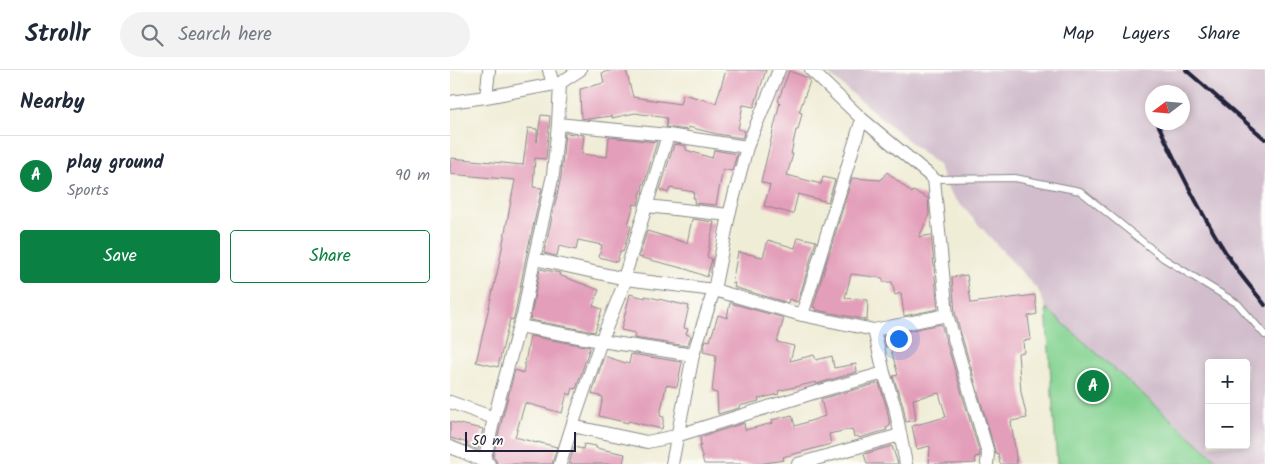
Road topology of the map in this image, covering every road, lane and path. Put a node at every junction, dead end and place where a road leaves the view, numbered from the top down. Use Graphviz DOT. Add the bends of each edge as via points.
graph roads {
  1 [pos="489,70"];
  2 [pos="549,70"];
  3 [pos="580,70"];
  4 [pos="779,70"];
  5 [pos="810,70"];
  6 [pos="556,84"];
  7 [pos="486,97"];
  8 [pos="450,102"];
  9 [pos="862,120"];
  10 [pos="558,124"];
  11 [pos="668,135"];
  12 [pos="747,148"];
  13 [pos="934,179"];
  14 [pos="647,206"];
  15 [pos="729,215"];
  16 [pos="534,259"];
  17 [pos="626,279"];
  18 [pos="714,290"];
  19 [pos="802,315"];
  20 [pos="947,315"];
  21 [pos="519,326"];
  22 [pos="874,330"];
  23 [pos="1265,334"];
  24 [pos="601,341"];
  25 [pos="693,355"];
  26 [pos="884,374"];
  27 [pos="450,402"];
  28 [pos="494,418"];
  29 [pos="572,426"];
  30 [pos="900,435"];
  31 [pos="676,436"];
  32 [pos="450,447"];
  33 [pos="486,463"];
  34 [pos="560,464"];
  35 [pos="672,464"];
  36 [pos="798,464"];
  37 [pos="906,464"];
  38 [pos="987,464"];
  1 -- 7 [label="street"];
  2 -- 6 [label="street"];
  3 -- 6 [label="street"];
  4 -- 12 [label="street"];
  5 -- 9 [label="street"];
  6 -- 7 [label="street"];
  6 -- 10 [label="street"];
  7 -- 8 [label="street"];
  9 -- 13 [label="street"];
  9 -- 19 [label="street"];
  10 -- 11 [label="street"];
  10 -- 16 [label="street" via="553,175"];
  11 -- 12 [label="street"];
  11 -- 14 [label="street"];
  12 -- 15 [label="street"];
  13 -- 20 [label="street"];
  13 -- 23 [label="lane" via="1015,178 1080,191 1163,258 1238,304"];
  14 -- 15 [label="street"];
  14 -- 17 [label="street"];
  15 -- 18 [label="street"];
  16 -- 17 [label="street"];
  16 -- 21 [label="street"];
  17 -- 18 [label="street"];
  17 -- 24 [label="street"];
  18 -- 19 [label="street"];
  18 -- 25 [label="street"];
  19 -- 22 [label="street"];
  20 -- 22 [label="street"];
  20 -- 38 [label="street" via="988,453"];
  21 -- 24 [label="street"];
  21 -- 28 [label="street"];
  22 -- 26 [label="street"];
  24 -- 25 [label="street"];
  24 -- 29 [label="street"];
  25 -- 31 [label="street"];
  26 -- 30 [label="street"];
  26 -- 31 [label="street"];
  27 -- 28 [label="street"];
  28 -- 33 [label="street"];
  29 -- 31 [label="street" via="647,442"];
  29 -- 34 [label="street"];
  30 -- 36 [label="street"];
  30 -- 37 [label="street"];
  31 -- 35 [label="street"];
  32 -- 33 [label="street"];
}
